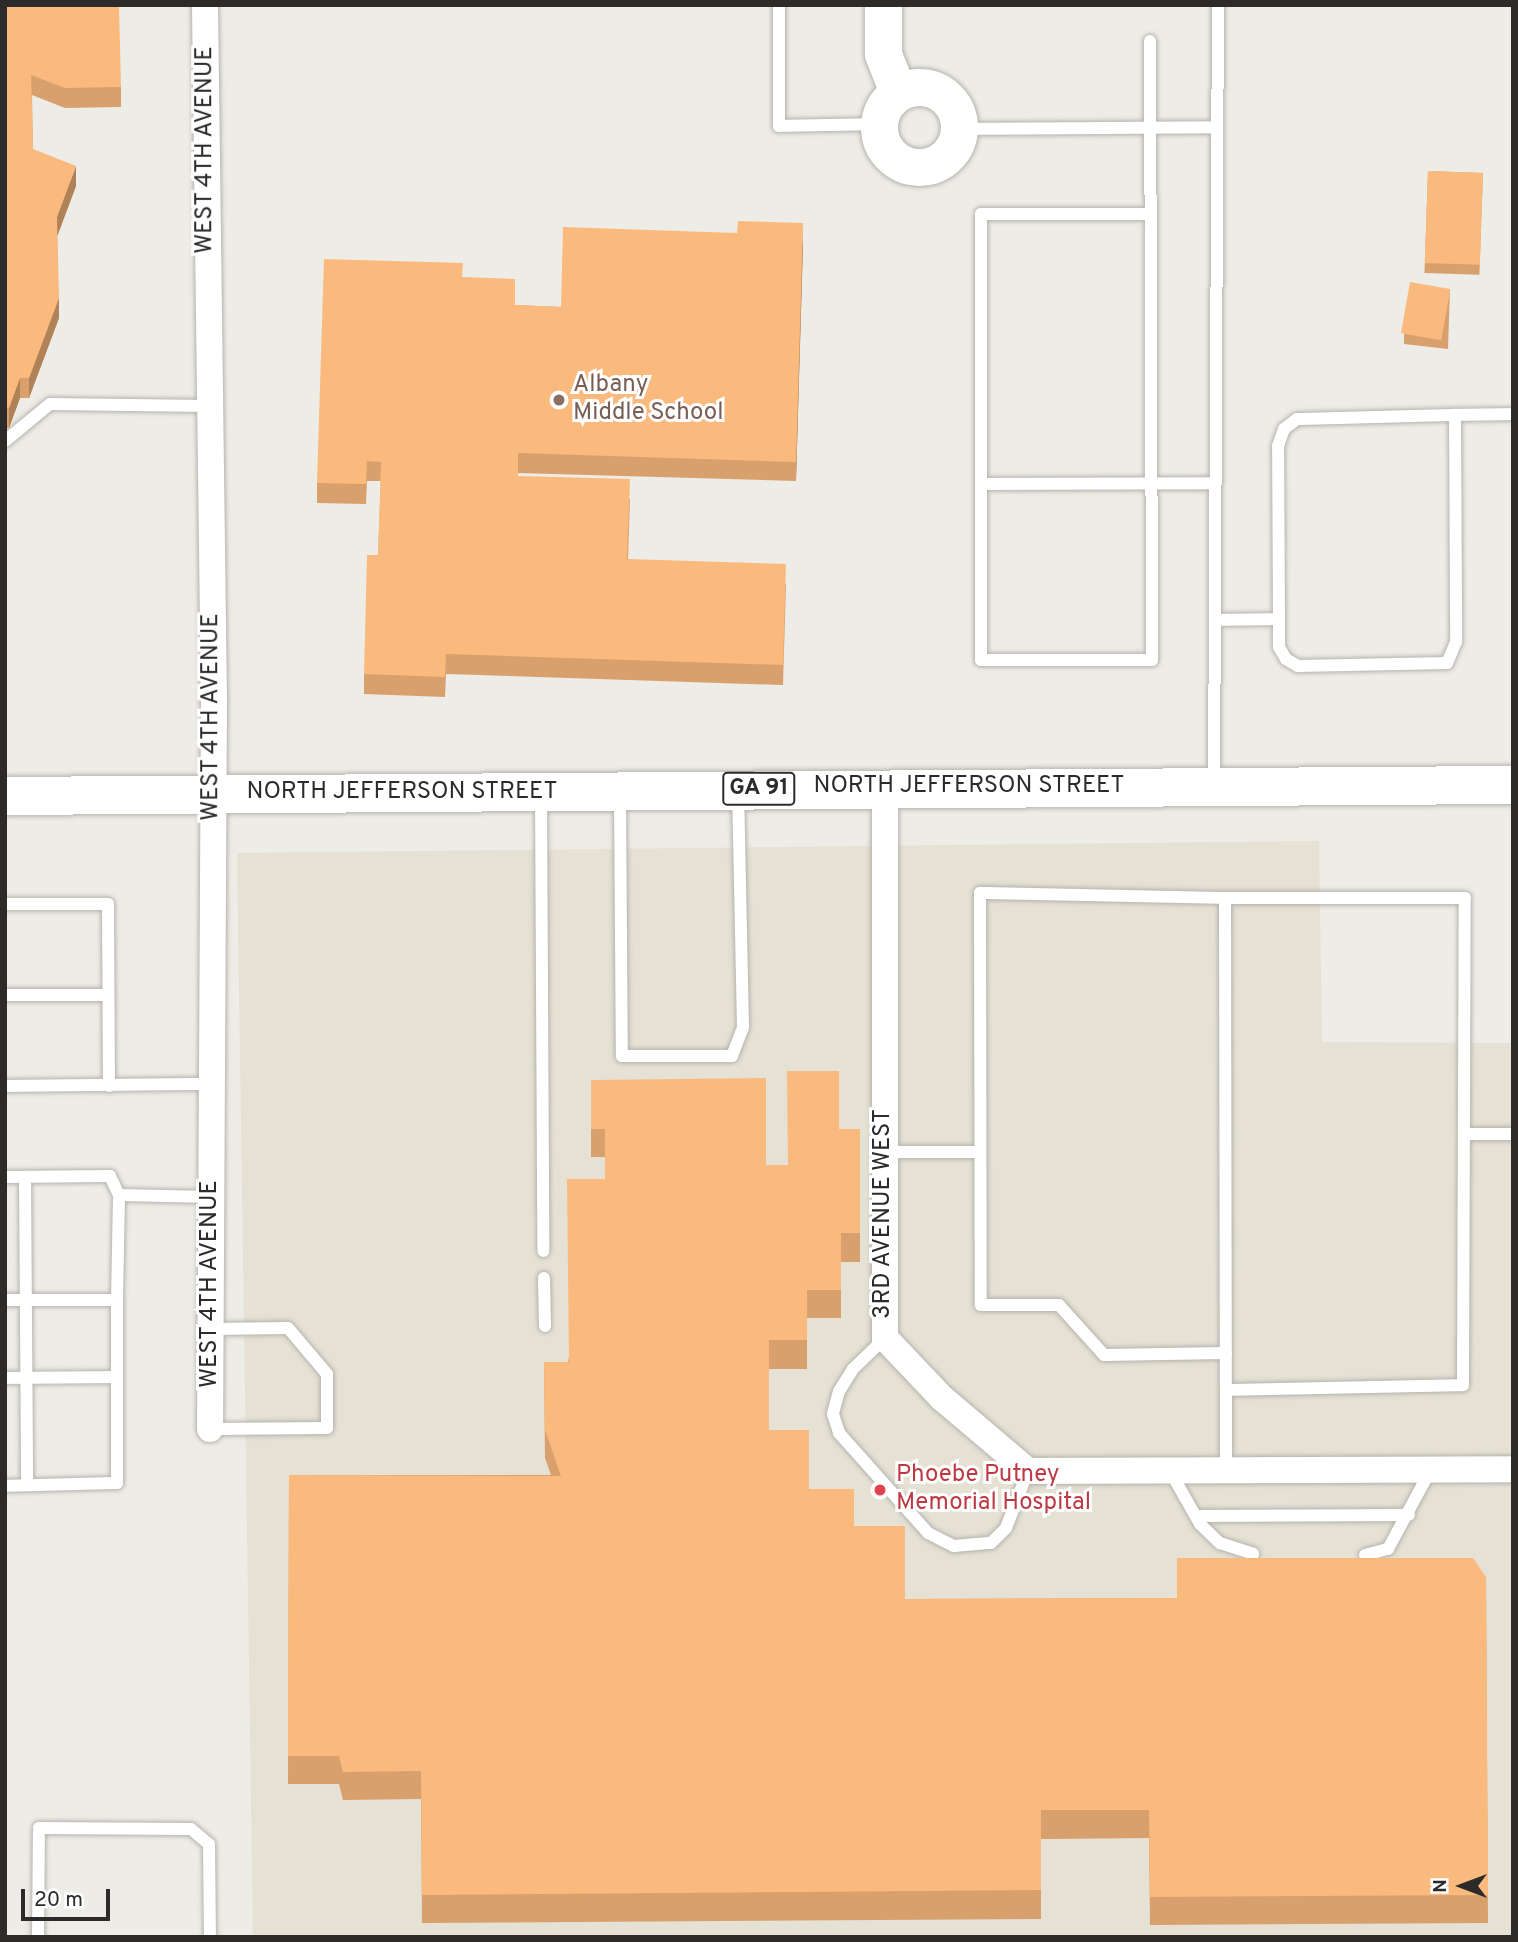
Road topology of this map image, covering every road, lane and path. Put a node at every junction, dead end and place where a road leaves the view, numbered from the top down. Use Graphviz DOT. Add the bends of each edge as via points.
graph roads {
  1 [pos="205,5"];
  2 [pos="779,5"];
  3 [pos="883,5"];
  4 [pos="1218,5"];
  5 [pos="1150,41"];
  6 [pos="898,92"];
  7 [pos="879,124"];
  8 [pos="1217,127"];
  9 [pos="1151,128"];
  10 [pos="959,129"];
  11 [pos="1150,214"];
  12 [pos="209,406"];
  13 [pos="1513,414"];
  14 [pos="1455,415"];
  15 [pos="5,441"];
  16 [pos="1151,483"];
  17 [pos="1215,483"];
  18 [pos="981,484"];
  19 [pos="1279,619"];
  20 [pos="1215,621"];
  21 [pos="1214,785"];
  22 [pos="1513,785"];
  23 [pos="885,788"];
  24 [pos="738,789"];
  25 [pos="620,791"];
  26 [pos="541,792"];
  27 [pos="213,795"];
  28 [pos="5,796"];
  29 [pos="1225,898"];
  30 [pos="5,904"];
  31 [pos="5,995"];
  32 [pos="108,995"];
  33 [pos="211,1084"];
  34 [pos="5,1086"];
  35 [pos="109,1086"];
  36 [pos="1464,1133"];
  37 [pos="1513,1134"];
  38 [pos="884,1152"];
  39 [pos="981,1152"];
  40 [pos="5,1177"];
  41 [pos="25,1177"];
  42 [pos="119,1195"];
  43 [pos="211,1197"];
  44 [pos="543,1251"];
  45 [pos="544,1278"];
  46 [pos="5,1300"];
  47 [pos="26,1300"];
  48 [pos="117,1300"];
  49 [pos="544,1326"];
  50 [pos="211,1329"];
  51 [pos="885,1338"];
  52 [pos="1226,1353"];
  53 [pos="117,1377"];
  54 [pos="5,1378"];
  55 [pos="26,1378"];
  56 [pos="1226,1390"];
  57 [pos="210,1429"];
  58 [pos="1431,1469"];
  59 [pos="1513,1469"];
  60 [pos="1226,1470"];
  61 [pos="1028,1471"];
  62 [pos="1170,1471"];
  63 [pos="27,1485"];
  64 [pos="5,1486"];
  65 [pos="1409,1515"];
  66 [pos="1196,1516"];
  67 [pos="1253,1554"];
  68 [pos="1365,1555"];
  69 [pos="38,1937"];
  70 [pos="210,1937"];
  1 -- 12 [label="street, WEST 4TH AVENUE"];
  2 -- 7 [label="lane" via="779,125"];
  3 -- 6 [label="street" via="883,54"];
  4 -- 8 [label="lane"];
  5 -- 9 [label="lane"];
  6 -- 7 [label="street" via="888,101"];
  6 -- 10 [label="street" via="922,86 945,95 953,105"];
  7 -- 10 [label="street" via="892,156 910,166 924,167 948,155"];
  8 -- 9 [label="lane"];
  8 -- 17 [label="lane"];
  9 -- 10 [label="lane"];
  9 -- 11 [label="lane"];
  11 -- 16 [label="lane"];
  11 -- 18 [label="lane" via="981,214"];
  12 -- 15 [label="lane" via="50,404"];
  12 -- 27 [label="street, WEST 4TH AVENUE"];
  13 -- 14 [label="lane"];
  14 -- 19 [label="lane" via="1297,419 1284,429 1278,446"];
  14 -- 19 [label="lane" via="1456,642 1447,663 1298,666 1279,648"];
  16 -- 17 [label="lane"];
  16 -- 18 [label="lane"];
  16 -- 18 [label="lane" via="1152,660 981,660"];
  17 -- 20 [label="lane"];
  19 -- 20 [label="lane"];
  20 -- 21 [label="lane"];
  21 -- 22 [label="main road, NORTH JEFFERSON STREET / GA 91"];
  21 -- 23 [label="main road, NORTH JEFFERSON STREET / GA 91"];
  23 -- 24 [label="main road, NORTH JEFFERSON STREET / GA 91"];
  23 -- 38 [label="street, 3RD AVENUE WEST"];
  24 -- 25 [label="main road, NORTH JEFFERSON STREET / GA 91"];
  24 -- 25 [label="lane" via="743,1027 732,1056 622,1056"];
  25 -- 26 [label="main road, NORTH JEFFERSON STREET / GA 91"];
  26 -- 27 [label="main road, NORTH JEFFERSON STREET / GA 91"];
  26 -- 44 [label="lane"];
  27 -- 28 [label="main road, NORTH JEFFERSON STREET / GA 91"];
  27 -- 33 [label="street, WEST 4TH AVENUE"];
  29 -- 36 [label="lane" via="1465,898"];
  29 -- 39 [label="lane" via="979,893"];
  29 -- 52 [label="lane"];
  30 -- 32 [label="lane" via="107,904"];
  31 -- 32 [label="lane"];
  32 -- 35 [label="lane"];
  33 -- 35 [label="lane"];
  33 -- 43 [label="street, WEST 4TH AVENUE"];
  34 -- 35 [label="lane"];
  36 -- 37 [label="lane"];
  36 -- 56 [label="lane" via="1463,1385"];
  38 -- 39 [label="lane"];
  38 -- 51 [label="street, 3RD AVENUE WEST"];
  39 -- 52 [label="lane" via="981,1305 1059,1304 1104,1355"];
  40 -- 41 [label="lane"];
  41 -- 42 [label="lane" via="110,1177"];
  41 -- 47 [label="lane"];
  42 -- 43 [label="lane"];
  42 -- 48 [label="lane"];
  43 -- 50 [label="street, WEST 4TH AVENUE"];
  45 -- 49 [label="lane"];
  46 -- 47 [label="lane"];
  47 -- 48 [label="lane"];
  47 -- 55 [label="lane"];
  48 -- 53 [label="lane"];
  50 -- 57 [label="street, WEST 4TH AVENUE"];
  50 -- 57 [label="lane" via="288,1328 327,1374 327,1428"];
  51 -- 61 [label="street, 3RD AVENUE WEST" via="942,1398"];
  51 -- 61 [label="lane" via="853,1369 839,1391 833,1414 839,1433 928,1533 954,1546 991,1543 1006,1528"];
  52 -- 56 [label="lane"];
  53 -- 55 [label="lane"];
  53 -- 63 [label="lane" via="117,1483"];
  54 -- 55 [label="lane"];
  55 -- 63 [label="lane"];
  56 -- 60 [label="lane"];
  58 -- 59 [label="street"];
  58 -- 60 [label="street"];
  58 -- 65 [label="lane"];
  60 -- 62 [label="street"];
  61 -- 62 [label="street"];
  62 -- 66 [label="lane"];
  63 -- 64 [label="lane"];
  65 -- 66 [label="lane"];
  65 -- 68 [label="lane" via="1388,1549"];
  66 -- 67 [label="lane" via="1220,1543"];
  69 -- 70 [label="lane" via="39,1828 191,1829 209,1844"];
}
